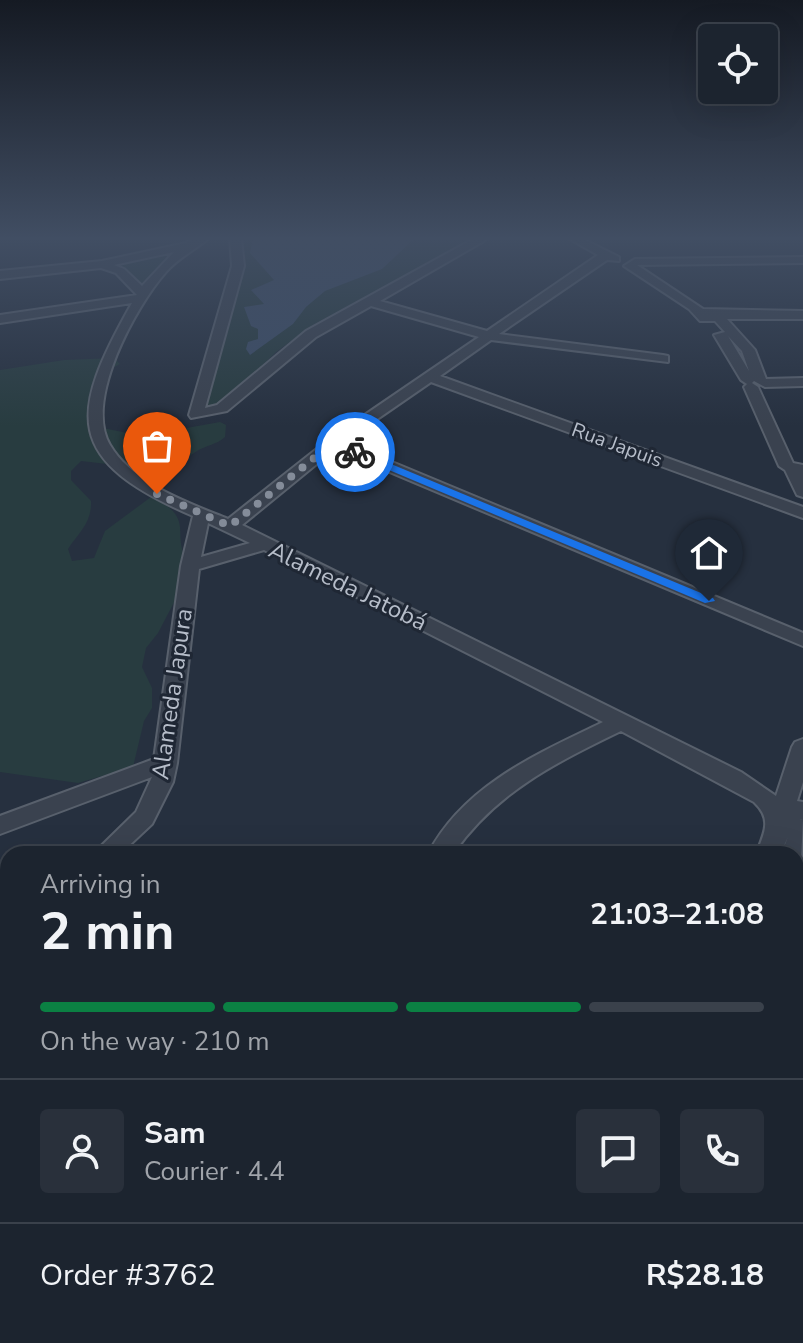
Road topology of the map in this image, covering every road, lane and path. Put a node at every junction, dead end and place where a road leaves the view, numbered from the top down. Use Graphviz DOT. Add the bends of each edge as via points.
graph roads {
  1 [pos="107,301"];
  2 [pos="138,301"];
  3 [pos="228,301"];
  4 [pos="540,301"];
  5 [pos="689,301"];
  6 [pos="371,302"];
  7 [pos="803,315"];
  8 [pos="713,316"];
  9 [pos="0,319"];
  10 [pos="489,336"];
  11 [pos="663,359"];
  12 [pos="430,377"];
  13 [pos="803,382"];
  14 [pos="758,383"];
  15 [pos="333,443"];
  16 [pos="798,465"];
  17 [pos="803,492"];
  18 [pos="803,513"];
  19 [pos="202,514"];
  20 [pos="230,526"];
  21 [pos="264,544"];
  22 [pos="190,566"];
  23 [pos="803,640"];
  24 [pos="622,722"];
  25 [pos="803,747"];
  26 [pos="166,763"];
  27 [pos="791,818"];
  28 [pos="0,825"];
  29 [pos="114,846"];
  30 [pos="446,846"];
  31 [pos="773,846"];
  32 [pos="793,846"];
  1 -- 9 [label="street"];
  2 -- 19 [label="street, Alameda Jatobá" via="93,404 98,437 133,478"];
  3 -- 6 [label="street" via="196,415 210,415 311,334"];
  4 -- 10 [label="street"];
  5 -- 8 [label="street"];
  6 -- 10 [label="street"];
  7 -- 8 [label="street"];
  8 -- 14 [label="street"];
  10 -- 11 [label="street"];
  10 -- 12 [label="street"];
  12 -- 15 [label="street"];
  12 -- 18 [label="street, Rua Japuis"];
  13 -- 14 [label="street"];
  14 -- 16 [label="street"];
  15 -- 20 [label="street"];
  15 -- 23 [label="street"];
  16 -- 17 [label="street"];
  19 -- 20 [label="street, Alameda Jatobá"];
  19 -- 22 [label="street, Alameda Japura"];
  20 -- 21 [label="street, Alameda Jatobá"];
  21 -- 22 [label="street"];
  21 -- 24 [label="street, Alameda Jatobá"];
  22 -- 26 [label="street, Alameda Japura"];
  24 -- 27 [label="street, Alameda Jatobá" via="733,778"];
  24 -- 30 [label="street" via="499,785"];
  25 -- 27 [label="street"];
  26 -- 28 [label="street"];
  26 -- 29 [label="street, Alameda Japura" via="155,802"];
  27 -- 31 [label="street"];
  27 -- 32 [label="street"];
}
